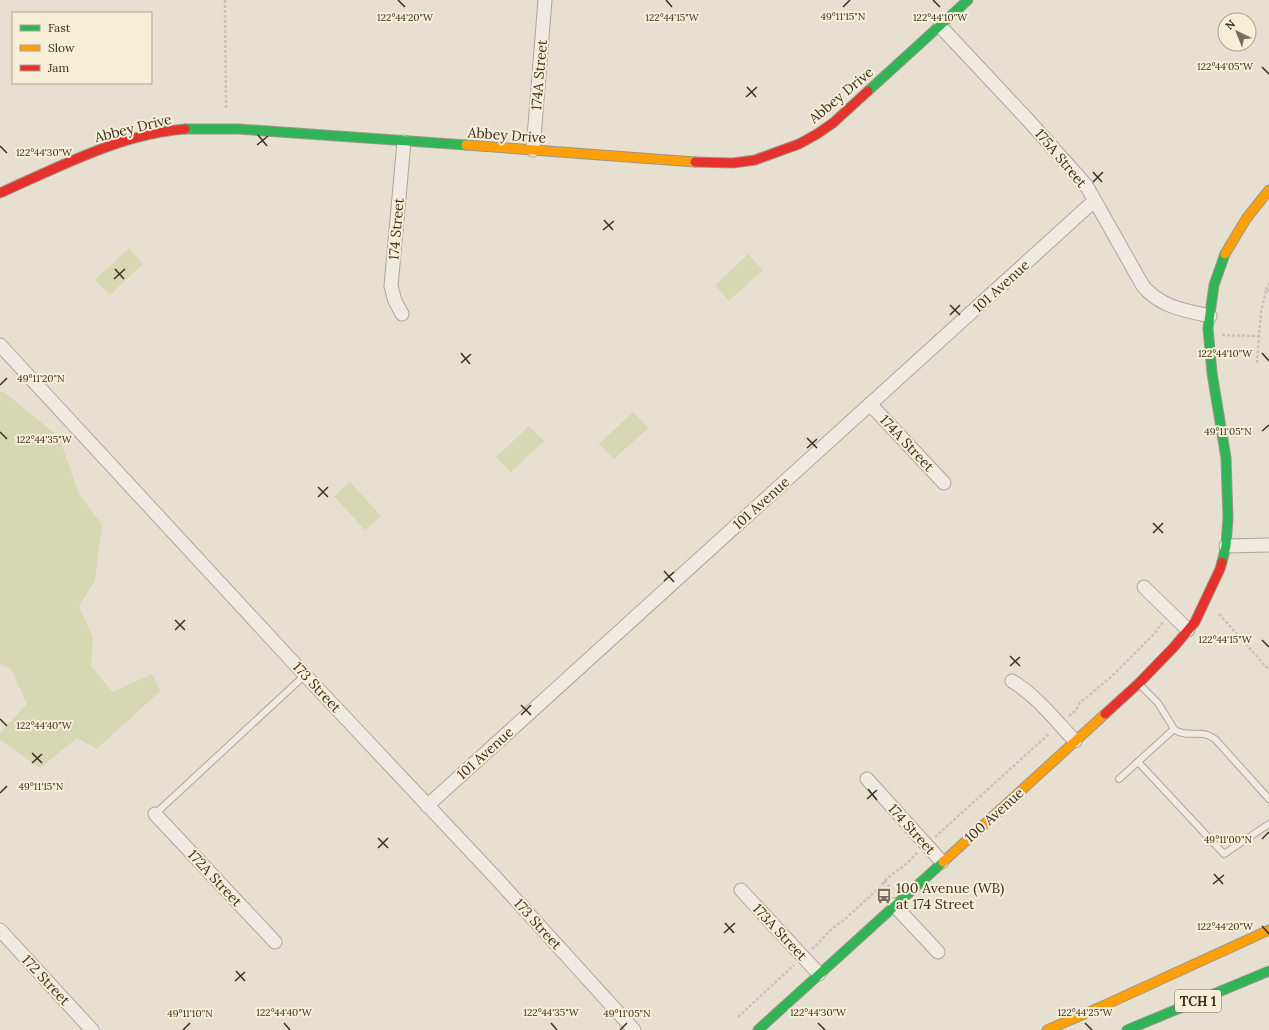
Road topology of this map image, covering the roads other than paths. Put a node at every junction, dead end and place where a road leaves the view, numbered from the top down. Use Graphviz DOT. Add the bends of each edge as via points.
graph roads {
  1 [pos="545,0"];
  2 [pos="968,0"];
  3 [pos="940,26"];
  4 [pos="404,142"];
  5 [pos="532,150"];
  6 [pos="1269,190"];
  7 [pos="0,193"];
  8 [pos="1094,201"];
  9 [pos="402,314"];
  10 [pos="1210,316"];
  11 [pos="0,345"];
  12 [pos="870,404"];
  13 [pos="944,483"];
  14 [pos="1269,545"];
  15 [pos="1226,546"];
  16 [pos="1144,587"];
  17 [pos="1188,630"];
  18 [pos="305,675"];
  19 [pos="1012,681"];
  20 [pos="1139,683"];
  21 [pos="1174,730"];
  22 [pos="1075,741"];
  23 [pos="1138,762"];
  24 [pos="867,779"];
  25 [pos="1119,779"];
  26 [pos="1269,799"];
  27 [pos="427,806"];
  28 [pos="155,814"];
  29 [pos="1269,824"];
  30 [pos="942,862"];
  31 [pos="741,890"];
  32 [pos="894,905"];
  33 [pos="0,930"];
  34 [pos="1269,930"];
  35 [pos="276,942"];
  36 [pos="1247,950"];
  37 [pos="938,952"];
  38 [pos="1269,971"];
  39 [pos="819,974"];
  40 [pos="1105,1005"];
  41 [pos="92,1030"];
  42 [pos="634,1030"];
  43 [pos="758,1030"];
  44 [pos="1047,1030"];
  45 [pos="1127,1030"];
  1 -- 5 [label="street, 174A Street"];
  2 -- 3 [label="main road, Abbey Drive"];
  3 -- 5 [label="main road, Abbey Drive" via="833,123 799,144 754,160 711,163"];
  3 -- 8 [label="street, 175A Street" via="1086,185"];
  4 -- 5 [label="main road, Abbey Drive"];
  4 -- 7 [label="main road, Abbey Drive" via="246,130 170,131 86,155"];
  4 -- 9 [label="street, 174 Street" via="391,286"];
  6 -- 10 [label="main road, 100 Avenue" via="1246,219 1225,254 1214,285"];
  8 -- 10 [label="street, 175A Street" via="1142,286 1154,298 1169,306"];
  8 -- 12 [label="street, 101 Avenue"];
  10 -- 15 [label="main road, 100 Avenue" via="1208,328 1212,372 1226,458"];
  11 -- 18 [label="street, 173 Street"];
  12 -- 13 [label="street, 174A Street"];
  12 -- 27 [label="street, 101 Avenue"];
  14 -- 15 [label="street"];
  15 -- 17 [label="main road, 100 Avenue" via="1213,586 1195,622"];
  16 -- 17 [label="street"];
  17 -- 20 [label="main road, 100 Avenue"];
  18 -- 27 [label="street, 173 Street"];
  18 -- 28 [label="lane"];
  19 -- 22 [label="street" via="1033,696"];
  20 -- 21 [label="lane" via="1158,703"];
  20 -- 22 [label="main road, 100 Avenue"];
  21 -- 23 [label="lane"];
  21 -- 26 [label="lane" via="1209,735 1215,739"];
  22 -- 30 [label="main road, 100 Avenue"];
  23 -- 25 [label="lane"];
  23 -- 29 [label="lane" via="1224,854"];
  24 -- 30 [label="street, 174 Street"];
  27 -- 42 [label="street, 173 Street"];
  28 -- 35 [label="street, 172A Street"];
  30 -- 32 [label="main road, 100 Avenue"];
  31 -- 39 [label="street, 173A Street"];
  32 -- 37 [label="street"];
  32 -- 39 [label="main road, 100 Avenue"];
  33 -- 41 [label="street, 172 Street"];
  34 -- 40 [label="main road"];
  36 -- 40 [label="main road"];
  38 -- 45 [label="main road, TCH 1"];
  39 -- 43 [label="main road, 100 Avenue"];
  40 -- 44 [label="main road"];
}
